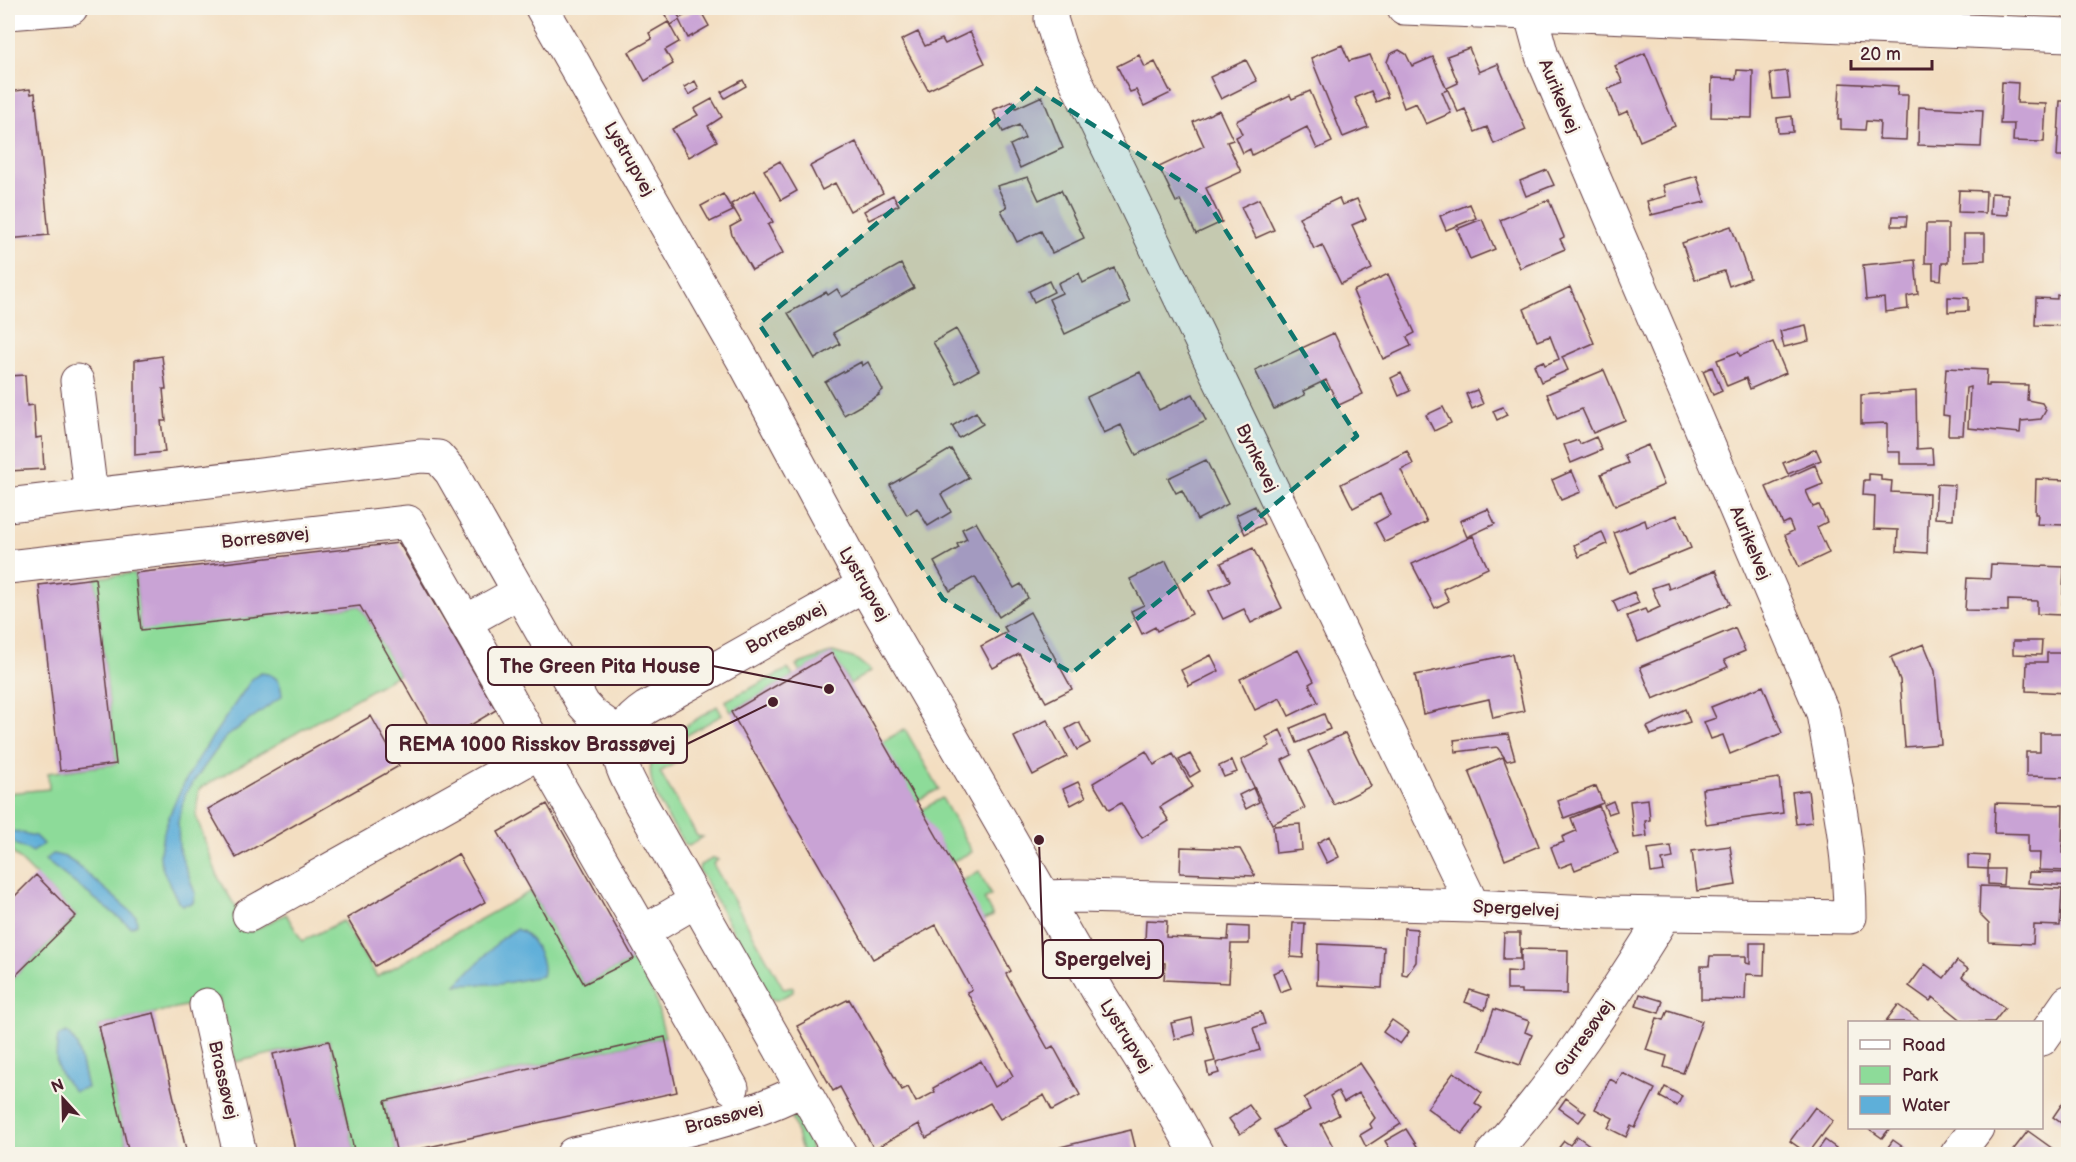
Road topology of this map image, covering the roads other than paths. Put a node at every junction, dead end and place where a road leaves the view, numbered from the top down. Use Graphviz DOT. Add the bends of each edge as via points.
graph roads {
  1 [pos="71,8"];
  2 [pos="543,8"];
  3 [pos="1052,8"];
  4 [pos="1404,8"];
  5 [pos="1528,10"];
  6 [pos="8,13"];
  7 [pos="2004,20"];
  8 [pos="2068,34"];
  9 [pos="77,381"];
  10 [pos="91,495"];
  11 [pos="8,505"];
  12 [pos="8,567"];
  13 [pos="864,585"];
  14 [pos="519,592"];
  15 [pos="465,622"];
  16 [pos="620,734"];
  17 [pos="540,752"];
  18 [pos="1044,897"];
  19 [pos="696,901"];
  20 [pos="1473,906"];
  21 [pos="1665,914"];
  22 [pos="249,915"];
  23 [pos="643,932"];
  24 [pos="2068,1002"];
  25 [pos="206,1005"];
  26 [pos="2043,1038"];
  27 [pos="732,1088"];
  28 [pos="802,1089"];
  29 [pos="1976,1129"];
  30 [pos="240,1155"];
  31 [pos="573,1155"];
  32 [pos="840,1155"];
  33 [pos="1197,1155"];
  34 [pos="1492,1155"];
  35 [pos="1957,1155"];
  1 -- 6 [label="street"];
  2 -- 13 [label="street, Lystrupvej" via="747,367"];
  3 -- 20 [label="street, Bynkevej" via="1051,19 1060,48"];
  4 -- 5 [label="street"];
  5 -- 7 [label="street"];
  5 -- 21 [label="street, Aurikelvej" via="1542,56 1823,713 1842,812 1850,870 1850,917"];
  7 -- 8 [label="street"];
  9 -- 10 [label="street"];
  10 -- 11 [label="street"];
  10 -- 14 [label="street" via="433,456 447,467"];
  12 -- 15 [label="street, Borresøvej" via="408,522"];
  13 -- 16 [label="street, Borresøvej" via="646,708 632,717"];
  13 -- 18 [label="street, Lystrupvej"];
  14 -- 15 [label="street"];
  14 -- 16 [label="street" via="583,705"];
  15 -- 17 [label="street, Borresøvej"];
  16 -- 19 [label="street" via="619,753 625,774"];
  17 -- 22 [label="street"];
  17 -- 23 [label="street, Brassøvej"];
  18 -- 20 [label="street, Spergelvej"];
  18 -- 33 [label="street, Lystrupvej"];
  19 -- 23 [label="street"];
  19 -- 28 [label="street"];
  20 -- 21 [label="street, Spergelvej"];
  21 -- 34 [label="street, Gurresøvej" via="1603,1013 1536,1106"];
  23 -- 27 [label="street, Brassøvej"];
  24 -- 26 [label="street"];
  25 -- 30 [label="street, Brassøvej"];
  28 -- 31 [label="street, Brassøvej" via="746,1114"];
  28 -- 32 [label="street"];
  29 -- 35 [label="street"];
}
